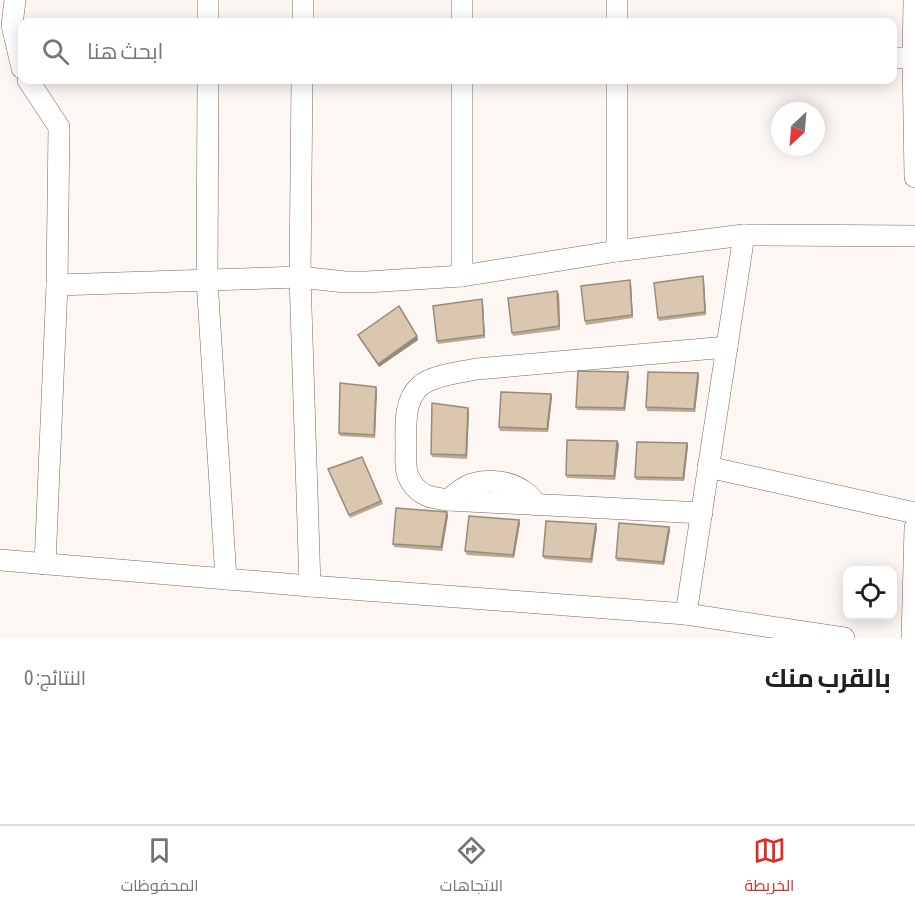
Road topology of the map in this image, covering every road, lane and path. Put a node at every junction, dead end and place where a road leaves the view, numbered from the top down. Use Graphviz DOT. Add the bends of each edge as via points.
graph roads {
  1 [pos="15,0"];
  2 [pos="208,0"];
  3 [pos="303,0"];
  4 [pos="462,0"];
  5 [pos="617,0"];
  6 [pos="914,0"];
  7 [pos="208,18"];
  8 [pos="303,18"];
  9 [pos="462,18"];
  10 [pos="617,18"];
  11 [pos="18,51"];
  12 [pos="903,58"];
  13 [pos="31,84"];
  14 [pos="208,84"];
  15 [pos="302,84"];
  16 [pos="462,84"];
  17 [pos="617,84"];
  18 [pos="915,177"];
  19 [pos="744,235"];
  20 [pos="915,236"];
  21 [pos="617,251"];
  22 [pos="462,276"];
  23 [pos="300,277"];
  24 [pos="207,280"];
  25 [pos="57,285"];
  26 [pos="727,346"];
  27 [pos="708,467"];
  28 [pos="702,513"];
  29 [pos="915,513"];
  30 [pos="915,528"];
  31 [pos="0,560"];
  32 [pos="45,564"];
  33 [pos="226,579"];
  34 [pos="310,586"];
  35 [pos="686,615"];
  36 [pos="844,638"];
  37 [pos="912,638"];
  1 -- 11 [label="street" via="12,25"];
  2 -- 7 [label="street"];
  3 -- 8 [label="street"];
  4 -- 9 [label="street"];
  5 -- 10 [label="street"];
  6 -- 12 [label="street"];
  12 -- 18 [label="street"];
  13 -- 25 [label="street" via="59,127"];
  14 -- 24 [label="street"];
  15 -- 23 [label="street"];
  16 -- 22 [label="street"];
  17 -- 21 [label="street"];
  19 -- 20 [label="street"];
  19 -- 21 [label="street"];
  19 -- 26 [label="street"];
  21 -- 22 [label="street"];
  22 -- 23 [label="street" via="367,282"];
  23 -- 24 [label="street"];
  23 -- 34 [label="street"];
  24 -- 25 [label="street"];
  24 -- 33 [label="street"];
  25 -- 32 [label="street"];
  26 -- 27 [label="street"];
  26 -- 28 [label="street" via="477,369 440,377 414,391 405,424 408,477 425,496"];
  27 -- 28 [label="street"];
  27 -- 29 [label="street"];
  28 -- 35 [label="street"];
  30 -- 37 [label="street"];
  31 -- 32 [label="street"];
  32 -- 33 [label="street"];
  33 -- 34 [label="street"];
  34 -- 35 [label="street"];
  35 -- 36 [label="street"];
}
